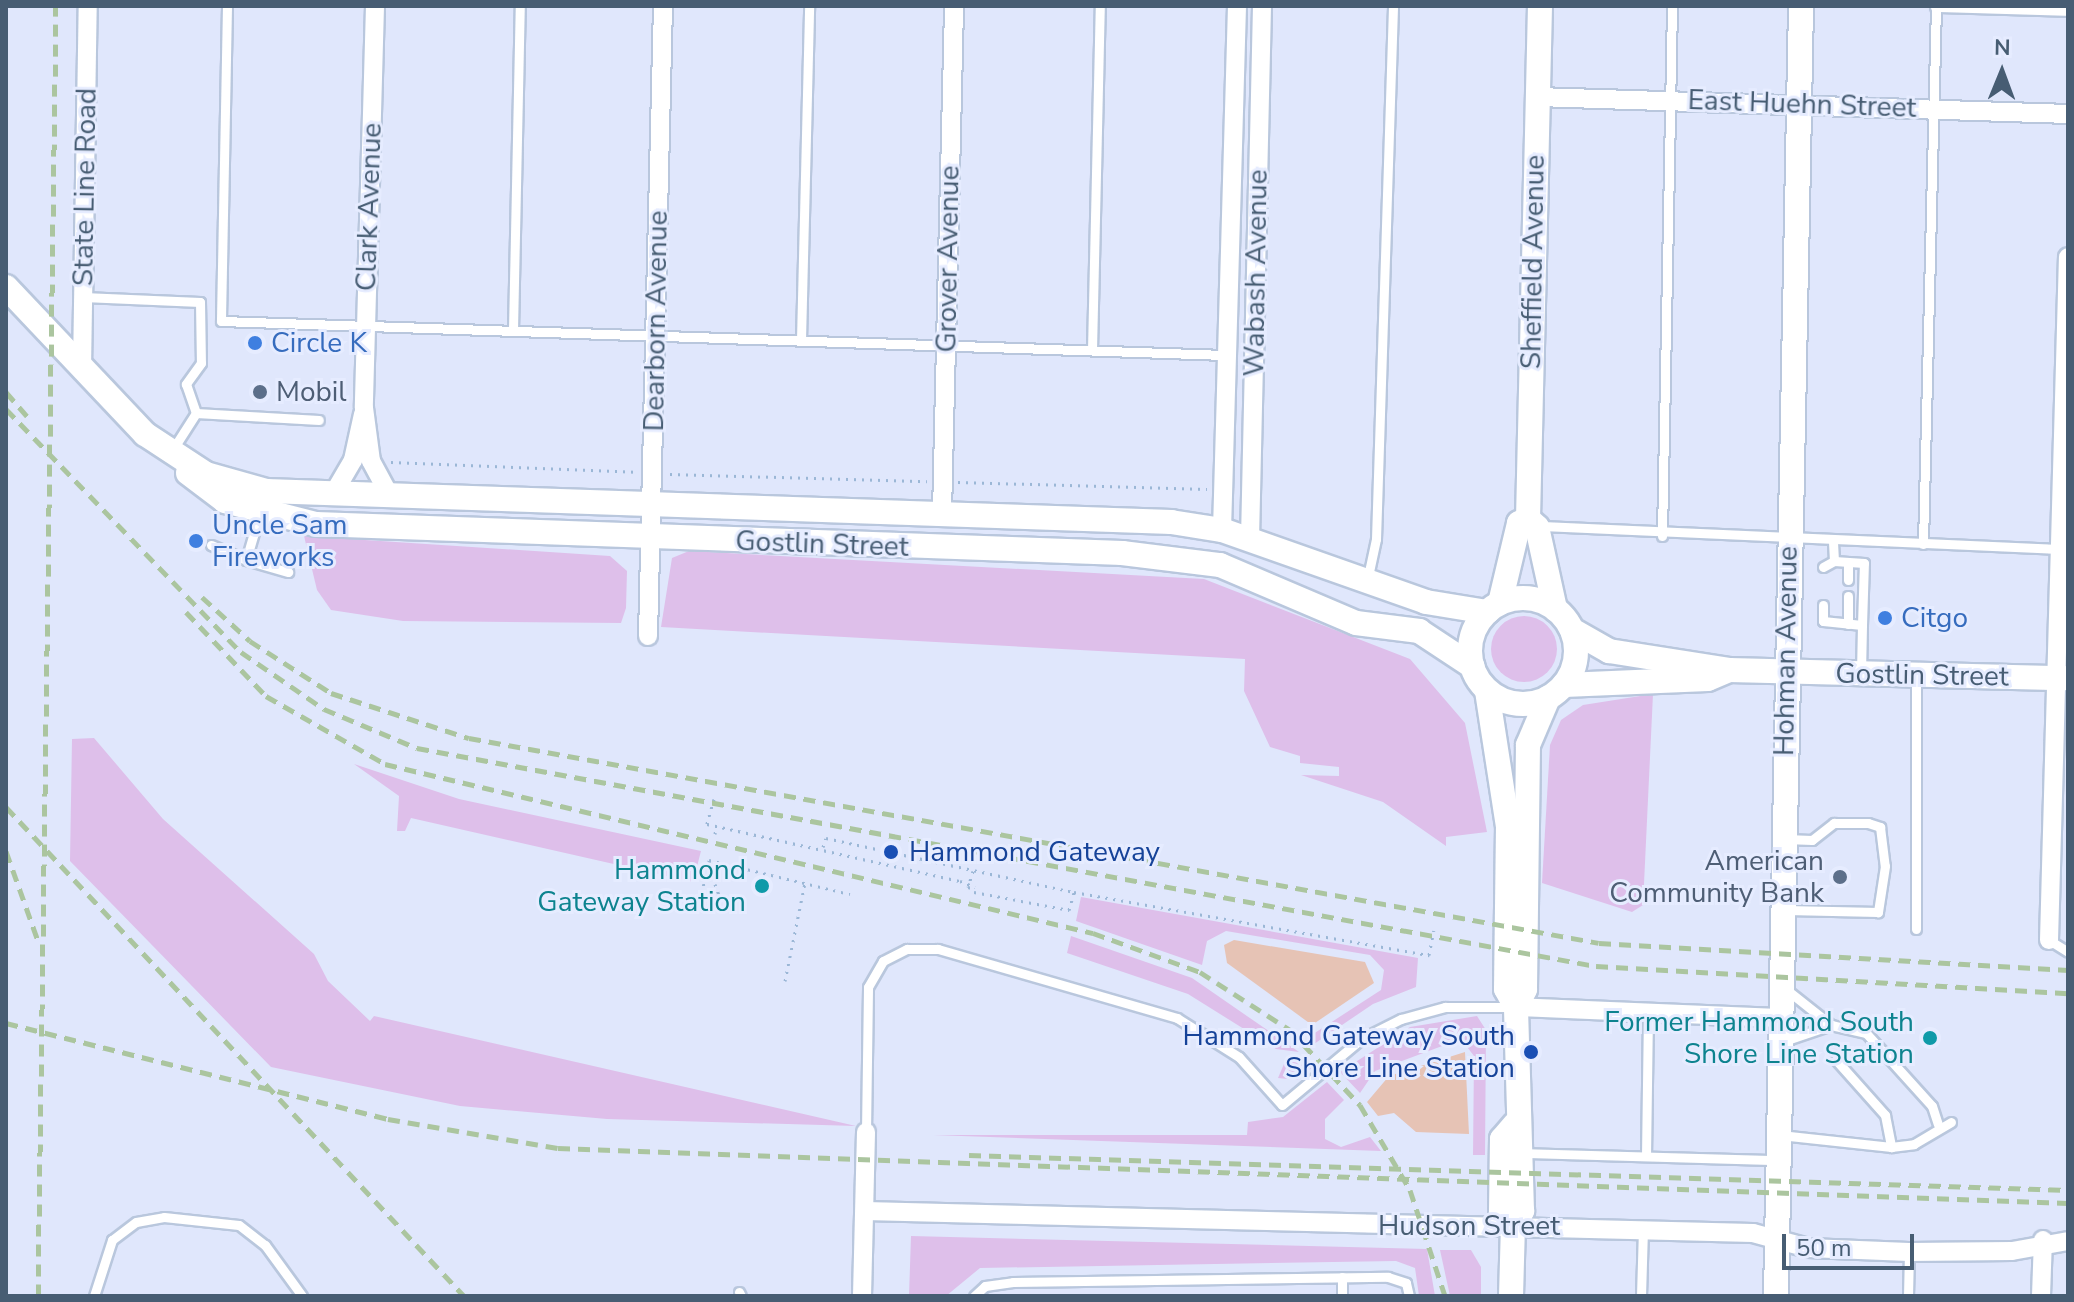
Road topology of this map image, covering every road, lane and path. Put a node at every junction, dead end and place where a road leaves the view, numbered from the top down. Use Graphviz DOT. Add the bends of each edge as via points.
graph roads {
  1 [pos="88,6"];
  2 [pos="227,6"];
  3 [pos="375,6"];
  4 [pos="520,6"];
  5 [pos="663,6"];
  6 [pos="809,6"];
  7 [pos="954,6"];
  8 [pos="1100,6"];
  9 [pos="1237,6"];
  10 [pos="1262,6"];
  11 [pos="1393,6"];
  12 [pos="1540,6"];
  13 [pos="1672,6"];
  14 [pos="1801,6"];
  15 [pos="1936,7"];
  16 [pos="2068,11"];
  17 [pos="1537,97"];
  18 [pos="1670,100"];
  19 [pos="1799,103"];
  20 [pos="1932,109"];
  21 [pos="2068,114"];
  22 [pos="2068,257"];
  23 [pos="6,287"];
  24 [pos="83,297"];
  25 [pos="366,325"];
  26 [pos="513,330"];
  27 [pos="656,335"];
  28 [pos="801,340"];
  29 [pos="946,345"];
  30 [pos="1092,350"];
  31 [pos="1227,355"];
  32 [pos="82,369"];
  33 [pos="364,408"];
  34 [pos="196,413"];
  35 [pos="319,420"];
  36 [pos="171,453"];
  37 [pos="379,461"];
  38 [pos="640,473"];
  39 [pos="664,473"];
  40 [pos="929,481"];
  41 [pos="955,482"];
  42 [pos="1213,489"];
  43 [pos="332,496"];
  44 [pos="391,498"];
  45 [pos="651,504"];
  46 [pos="260,512"];
  47 [pos="942,513"];
  48 [pos="1528,519"];
  49 [pos="1222,530"];
  50 [pos="1662,536"];
  51 [pos="650,539"];
  52 [pos="1250,539"];
  53 [pos="1788,540"];
  54 [pos="1833,542"];
  55 [pos="1923,544"];
  56 [pos="211,545"];
  57 [pos="2064,549"];
  58 [pos="246,560"];
  59 [pos="1834,561"];
  60 [pos="1848,562"];
  61 [pos="1823,567"];
  62 [pos="288,572"];
  63 [pos="1848,580"];
  64 [pos="1367,582"];
  65 [pos="1848,596"];
  66 [pos="1823,605"];
  67 [pos="1493,607"];
  68 [pos="1555,609"];
  69 [pos="1356,623"];
  70 [pos="1848,624"];
  71 [pos="1862,625"];
  72 [pos="1572,630"];
  73 [pos="648,636"];
  74 [pos="1472,666"];
  75 [pos="1729,670"];
  76 [pos="1785,672"];
  77 [pos="1861,673"];
  78 [pos="1916,674"];
  79 [pos="2063,678"];
  80 [pos="1487,691"];
  81 [pos="1556,692"];
  82 [pos="1487,718"];
  83 [pos="2061,796"];
  84 [pos="714,799"];
  85 [pos="716,826"];
  86 [pos="715,834"];
  87 [pos="1783,839"];
  88 [pos="823,847"];
  89 [pos="720,863"];
  90 [pos="973,871"];
  91 [pos="805,883"];
  92 [pos="975,890"];
  93 [pos="1074,892"];
  94 [pos="850,894"];
  95 [pos="722,903"];
  96 [pos="698,909"];
  97 [pos="1782,910"];
  98 [pos="1916,929"];
  99 [pos="1434,930"];
  100 [pos="2049,940"];
  101 [pos="2068,952"];
  102 [pos="785,981"];
  103 [pos="1782,981"];
  104 [pos="1516,1007"];
  105 [pos="1648,1013"];
  106 [pos="1831,1025"];
  107 [pos="1781,1030"];
  108 [pos="1836,1060"];
  109 [pos="1951,1122"];
  110 [pos="1515,1124"];
  111 [pos="1938,1124"];
  112 [pos="866,1132"];
  113 [pos="1780,1135"];
  114 [pos="1891,1147"];
  115 [pos="1523,1153"];
  116 [pos="1646,1156"];
  117 [pos="1780,1160"];
  118 [pos="865,1211"];
  119 [pos="1513,1225"];
  120 [pos="1643,1229"];
  121 [pos="1778,1234"];
  122 [pos="2043,1240"];
  123 [pos="2068,1241"];
  124 [pos="1909,1252"];
  125 [pos="1342,1277"];
  126 [pos="94,1296"];
  127 [pos="302,1296"];
  128 [pos="862,1296"];
  129 [pos="974,1296"];
  130 [pos="1342,1296"];
  131 [pos="1409,1296"];
  132 [pos="1511,1296"];
  133 [pos="1641,1296"];
  134 [pos="1776,1296"];
  135 [pos="1908,1296"];
  136 [pos="2041,1296"];
  1 -- 24 [label="street, State Line Road"];
  2 -- 25 [label="lane" via="221,321"];
  3 -- 25 [label="street, Clark Avenue"];
  4 -- 26 [label="lane"];
  5 -- 27 [label="street, Dearborn Avenue"];
  6 -- 28 [label="lane"];
  7 -- 29 [label="street, Grover Avenue"];
  8 -- 30 [label="lane"];
  9 -- 31 [label="street, Wabash Avenue"];
  10 -- 52 [label="street, Wabash Avenue"];
  11 -- 64 [label="lane" via="1376,539"];
  12 -- 17 [label="main road, Sheffield Avenue"];
  13 -- 18 [label="lane"];
  14 -- 19 [label="main road, Hohman Avenue"];
  15 -- 16 [label="lane"];
  15 -- 20 [label="lane"];
  17 -- 18 [label="street, East Huehn Street"];
  17 -- 48 [label="main road, Sheffield Avenue"];
  18 -- 19 [label="street, East Huehn Street"];
  18 -- 50 [label="lane"];
  19 -- 20 [label="street, East Huehn Street"];
  19 -- 53 [label="main road, Hohman Avenue"];
  20 -- 21 [label="street, East Huehn Street"];
  20 -- 55 [label="lane"];
  22 -- 57 [label="street"];
  23 -- 32 [label="main road, Gostlin Street"];
  24 -- 32 [label="street, State Line Road"];
  24 -- 34 [label="lane" via="200,302 201,363 186,384"];
  25 -- 26 [label="lane"];
  25 -- 33 [label="street, Clark Avenue"];
  26 -- 27 [label="lane"];
  27 -- 28 [label="lane"];
  27 -- 45 [label="street, Dearborn Avenue"];
  28 -- 29 [label="lane"];
  29 -- 30 [label="lane"];
  29 -- 47 [label="street, Grover Avenue"];
  30 -- 31 [label="lane"];
  31 -- 49 [label="street, Wabash Avenue"];
  32 -- 36 [label="main road, Gostlin Street"];
  33 -- 43 [label="street, Clark Avenue" via="353,460"];
  33 -- 44 [label="street, Clark Avenue" via="371,461"];
  34 -- 35 [label="lane"];
  34 -- 36 [label="lane"];
  36 -- 43 [label="main road, Gostlin Street" via="233,483"];
  36 -- 46 [label="main road, Gostlin Street" via="198,485"];
  37 -- 38 [label="path"];
  39 -- 40 [label="path"];
  41 -- 42 [label="path"];
  43 -- 44 [label="main road, Gostlin Street"];
  44 -- 45 [label="main road, Gostlin Street"];
  45 -- 47 [label="main road, Gostlin Street"];
  45 -- 51 [label="street, Dearborn Avenue"];
  46 -- 51 [label="main road, Gostlin Street" via="316,524"];
  46 -- 58 [label="lane"];
  47 -- 49 [label="main road, Gostlin Street" via="1141,519"];
  48 -- 50 [label="lane" via="1553,531"];
  48 -- 67 [label="main road, Sheffield Avenue" via="1519,523"];
  48 -- 68 [label="main road, Sheffield Avenue" via="1537,527"];
  49 -- 52 [label="main road, Gostlin Street"];
  50 -- 53 [label="lane"];
  51 -- 69 [label="main road, Gostlin Street" via="1159,556 1262,578"];
  51 -- 73 [label="street, Dearborn Avenue"];
  52 -- 64 [label="main road, Gostlin Street"];
  53 -- 54 [label="lane"];
  53 -- 76 [label="main road, Hohman Avenue"];
  54 -- 55 [label="lane"];
  54 -- 59 [label="lane"];
  55 -- 57 [label="lane"];
  56 -- 58 [label="lane"];
  57 -- 79 [label="street"];
  58 -- 62 [label="lane"];
  59 -- 60 [label="lane"];
  59 -- 61 [label="lane"];
  60 -- 63 [label="lane"];
  60 -- 71 [label="lane" via="1864,563"];
  64 -- 67 [label="main road, Gostlin Street"];
  65 -- 70 [label="lane"];
  66 -- 70 [label="lane" via="1823,621"];
  67 -- 68 [label="main road" via="1528,598"];
  67 -- 74 [label="main road" via="1471,637"];
  68 -- 72 [label="main road"];
  69 -- 74 [label="main road, Gostlin Street" via="1419,631"];
  69 -- 82 [label="main road" via="1446,664"];
  70 -- 71 [label="lane"];
  71 -- 77 [label="lane"];
  72 -- 75 [label="main road, Gostlin Street" via="1609,651"];
  72 -- 81 [label="main road" via="1574,665"];
  74 -- 80 [label="main road"];
  75 -- 76 [label="main road, Gostlin Street"];
  75 -- 81 [label="main road, Gostlin Street" via="1708,679"];
  76 -- 77 [label="main road, Gostlin Street"];
  76 -- 87 [label="main road, Hohman Avenue"];
  77 -- 78 [label="main road, Gostlin Street"];
  78 -- 79 [label="main road, Gostlin Street"];
  78 -- 98 [label="lane"];
  79 -- 83 [label="street"];
  80 -- 81 [label="main road" via="1516,704"];
  80 -- 82 [label="main road"];
  81 -- 104 [label="main road" via="1528,745 1525,989"];
  82 -- 104 [label="main road" via="1508,826 1506,989"];
  83 -- 100 [label="street"];
  84 -- 85 [label="path" via="707,824"];
  85 -- 86 [label="path"];
  85 -- 88 [label="path"];
  87 -- 97 [label="main road, Hohman Avenue"];
  87 -- 97 [label="lane" via="1812,840 1834,823 1868,823 1880,827 1885,866 1878,912"];
  88 -- 90 [label="path" via="826,838"];
  88 -- 92 [label="path, bridge" via="960,881"];
  89 -- 91 [label="path"];
  89 -- 95 [label="path" via="715,884"];
  89 -- 96 [label="path" via="709,859"];
  90 -- 92 [label="path, bridge" via="968,887"];
  90 -- 93 [label="path"];
  91 -- 94 [label="path"];
  91 -- 102 [label="path"];
  92 -- 93 [label="path" via="1069,910"];
  93 -- 99 [label="path" via="1429,955"];
  97 -- 103 [label="main road, Hohman Avenue"];
  100 -- 101 [label="lane"];
  103 -- 106 [label="lane"];
  103 -- 107 [label="main road, Hohman Avenue"];
  104 -- 105 [label="street"];
  104 -- 110 [label="main road"];
  104 -- 112 [label="lane" via="1445,1007 1401,1019 1361,1039 1282,1105 1239,1057 1151,1007 938,949 907,949 883,961 868,987"];
  105 -- 107 [label="street"];
  105 -- 116 [label="lane"];
  106 -- 107 [label="lane"];
  106 -- 111 [label="lane" via="1866,1033 1932,1106"];
  107 -- 113 [label="main road, Hohman Avenue"];
  108 -- 114 [label="lane" via="1885,1115"];
  109 -- 111 [label="lane"];
  110 -- 115 [label="main road"];
  110 -- 119 [label="main road" via="1502,1139 1501,1211"];
  111 -- 114 [label="lane" via="1914,1144"];
  112 -- 118 [label="street"];
  113 -- 114 [label="lane"];
  113 -- 117 [label="main road, Hohman Avenue"];
  115 -- 116 [label="lane"];
  115 -- 119 [label="main road" via="1522,1211"];
  116 -- 117 [label="lane"];
  117 -- 121 [label="main road, Hohman Avenue"];
  118 -- 119 [label="street, Hudson Street"];
  118 -- 128 [label="street"];
  119 -- 120 [label="street, Hudson Street"];
  119 -- 132 [label="main road"];
  120 -- 121 [label="street, Hudson Street"];
  120 -- 133 [label="lane"];
  121 -- 124 [label="street, Hudson Street" via="1808,1248"];
  121 -- 134 [label="main road, Hohman Avenue"];
  122 -- 123 [label="street, Hudson Street"];
  122 -- 124 [label="street, Hudson Street" via="2012,1251"];
  122 -- 136 [label="street"];
  124 -- 135 [label="lane"];
  125 -- 129 [label="lane" via="1013,1282 985,1286"];
  125 -- 130 [label="lane"];
  125 -- 131 [label="lane" via="1388,1277 1406,1283"];
  126 -- 127 [label="lane" via="112,1240 136,1222 164,1217 239,1225 265,1245"];
}
